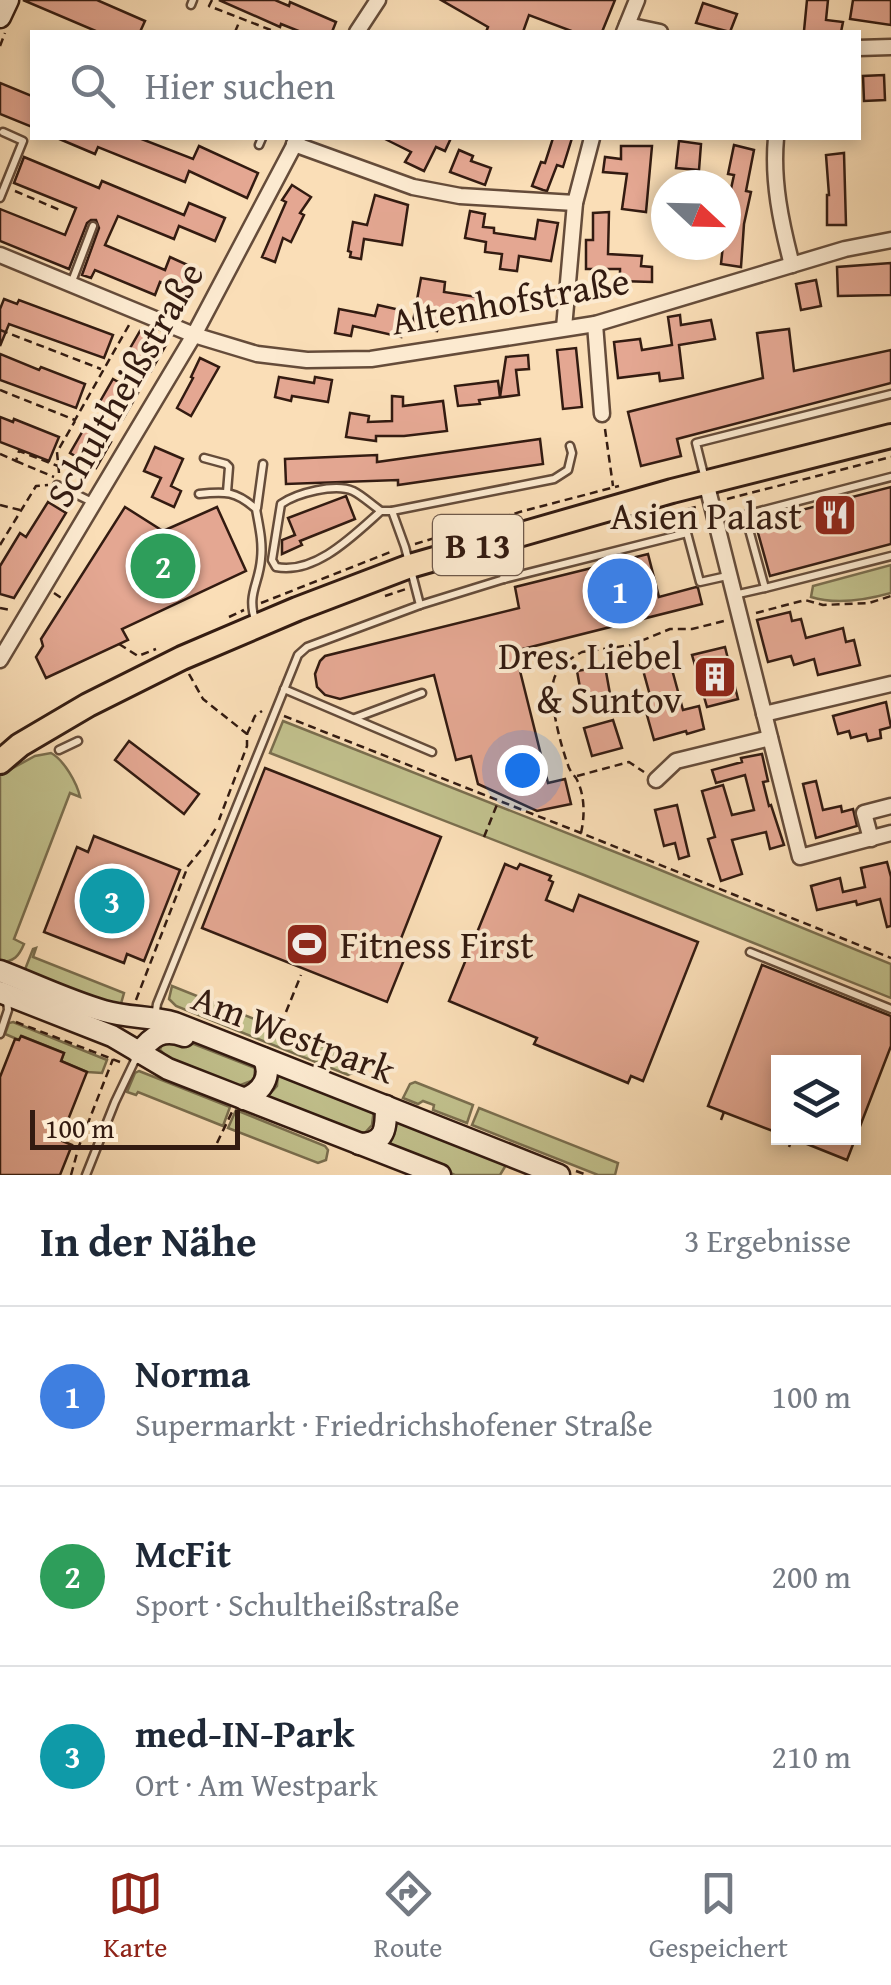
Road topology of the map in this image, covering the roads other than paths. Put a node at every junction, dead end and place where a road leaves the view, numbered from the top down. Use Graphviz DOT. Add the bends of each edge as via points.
graph roads {
  1 [pos="8,0"];
  2 [pos="378,0"];
  3 [pos="637,0"];
  4 [pos="0,17"];
  5 [pos="626,29"];
  6 [pos="358,30"];
  7 [pos="891,47"];
  8 [pos="861,48"];
  9 [pos="3,132"];
  10 [pos="591,140"];
  11 [pos="776,140"];
  12 [pos="296,141"];
  13 [pos="0,198"];
  14 [pos="575,203"];
  15 [pos="93,226"];
  16 [pos="891,240"];
  17 [pos="0,255"];
  18 [pos="792,264"];
  19 [pos="71,284"];
  20 [pos="595,324"];
  21 [pos="564,328"];
  22 [pos="194,336"];
  23 [pos="891,394"];
  24 [pos="602,414"];
  25 [pos="891,436"];
  26 [pos="570,446"];
  27 [pos="204,458"];
  28 [pos="263,464"];
  29 [pos="891,477"];
  30 [pos="57,486"];
  31 [pos="227,492"];
  32 [pos="709,493"];
  33 [pos="199,494"];
  34 [pos="94,503"];
  35 [pos="256,510"];
  36 [pos="381,511"];
  37 [pos="392,511"];
  38 [pos="495,540"];
  39 [pos="891,556"];
  40 [pos="412,576"];
  41 [pos="728,576"];
  42 [pos="504,579"];
  43 [pos="765,588"];
  44 [pos="734,596"];
  45 [pos="420,606"];
  46 [pos="257,626"];
  47 [pos="0,660"];
  48 [pos="891,684"];
  49 [pos="284,689"];
  50 [pos="422,693"];
  51 [pos="764,714"];
  52 [pos="354,718"];
  53 [pos="770,738"];
  54 [pos="78,742"];
  55 [pos="10,747"];
  56 [pos="58,750"];
  57 [pos="432,752"];
  58 [pos="0,762"];
  59 [pos="656,780"];
  60 [pos="891,806"];
  61 [pos="891,833"];
  62 [pos="871,838"];
  63 [pos="750,952"];
  64 [pos="0,971"];
  65 [pos="0,992"];
  66 [pos="891,1008"];
  67 [pos="155,1017"];
  68 [pos="0,1034"];
  69 [pos="234,1046"];
  70 [pos="140,1053"];
  71 [pos="263,1058"];
  72 [pos="239,1102"];
  73 [pos="386,1106"];
  74 [pos="359,1144"];
  75 [pos="533,1165"];
  76 [pos="86,1175"];
  77 [pos="440,1175"];
  78 [pos="513,1175"];
  79 [pos="559,1175"];
  1 -- 4 [label="main road"];
  2 -- 6 [label="street"];
  3 -- 5 [label="street"];
  7 -- 8 [label="street"];
  9 -- 13 [label="lane" via="23,141"];
  10 -- 14 [label="street"];
  11 -- 18 [label="street" via="780,215"];
  12 -- 14 [label="street" via="413,187"];
  12 -- 22 [label="street, Schultheißstraße"];
  14 -- 21 [label="street"];
  15 -- 19 [label="lane"];
  16 -- 18 [label="street, Altenhofstraße"];
  17 -- 19 [label="street, Altenhofstraße"];
  18 -- 20 [label="street, Altenhofstraße"];
  19 -- 22 [label="street, Altenhofstraße"];
  20 -- 21 [label="street, Altenhofstraße"];
  20 -- 24 [label="street"];
  21 -- 22 [label="street, Altenhofstraße" via="322,360 257,354"];
  22 -- 34 [label="street, Schultheißstraße"];
  23 -- 32 [label="lane" via="696,443"];
  25 -- 32 [label="main road, B 13"];
  26 -- 37 [label="lane" via="568,470 554,478"];
  27 -- 31 [label="lane" via="229,467"];
  28 -- 35 [label="lane"];
  29 -- 43 [label="lane" via="744,516"];
  30 -- 34 [label="lane"];
  31 -- 33 [label="lane"];
  31 -- 35 [label="lane"];
  32 -- 38 [label="main road, B 13"];
  32 -- 41 [label="street"];
  34 -- 47 [label="street, Schultheißstraße"];
  35 -- 46 [label="lane" via="261,560 251,607"];
  36 -- 36 [label="lane" via="326,555 288,570 272,560 282,504 294,495 350,489"];
  36 -- 37 [label="lane"];
  37 -- 40 [label="lane"];
  38 -- 40 [label="main road, B 13"];
  38 -- 42 [label="lane"];
  39 -- 43 [label="lane"];
  40 -- 45 [label="lane"];
  40 -- 46 [label="main road, B 13"];
  41 -- 42 [label="lane" via="700,582 687,533"];
  41 -- 44 [label="street"];
  42 -- 45 [label="lane"];
  43 -- 44 [label="lane"];
  44 -- 51 [label="street"];
  45 -- 49 [label="lane" via="307,647"];
  46 -- 55 [label="main road, B 13"];
  48 -- 51 [label="street"];
  49 -- 52 [label="lane"];
  49 -- 67 [label="lane"];
  50 -- 52 [label="lane"];
  51 -- 53 [label="street"];
  52 -- 57 [label="lane"];
  53 -- 59 [label="street" via="676,761"];
  53 -- 62 [label="street" via="800,857"];
  54 -- 56 [label="lane"];
  55 -- 58 [label="main road, B 13"];
  60 -- 62 [label="street" via="864,813"];
  61 -- 62 [label="street"];
  63 -- 66 [label="lane"];
  64 -- 67 [label="main road, Am Westpark" via="102,1010"];
  65 -- 68 [label="lane" via="8,1005"];
  65 -- 70 [label="main road, Am Westpark"];
  67 -- 69 [label="main road, Am Westpark"];
  69 -- 70 [label="main road" via="166,1032"];
  69 -- 71 [label="main road, Am Westpark"];
  70 -- 72 [label="main road, Am Westpark"];
  70 -- 76 [label="lane"];
  71 -- 72 [label="main road" via="265,1081"];
  71 -- 73 [label="main road, Am Westpark"];
  72 -- 74 [label="main road, Am Westpark"];
  73 -- 74 [label="main road" via="379,1139"];
  73 -- 75 [label="main road, Am Westpark"];
  74 -- 77 [label="main road, Am Westpark"];
  75 -- 78 [label="main road"];
  75 -- 79 [label="main road, Am Westpark"];
}
